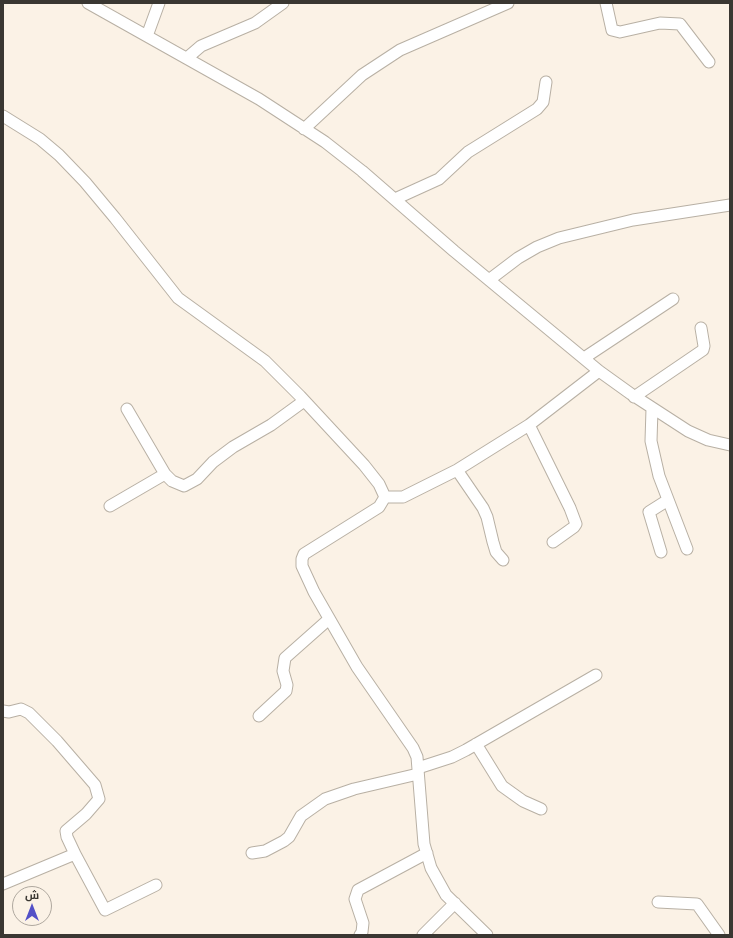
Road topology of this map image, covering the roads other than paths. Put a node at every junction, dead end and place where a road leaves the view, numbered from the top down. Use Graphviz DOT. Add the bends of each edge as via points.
graph roads {
  1 [pos="88,3"];
  2 [pos="159,3"];
  3 [pos="283,3"];
  4 [pos="508,3"];
  5 [pos="606,3"];
  6 [pos="147,36"];
  7 [pos="187,58"];
  8 [pos="709,62"];
  9 [pos="546,82"];
  10 [pos="3,116"];
  11 [pos="304,129"];
  12 [pos="394,199"];
  13 [pos="730,205"];
  14 [pos="489,280"];
  15 [pos="673,299"];
  16 [pos="701,328"];
  17 [pos="584,358"];
  18 [pos="599,371"];
  19 [pos="634,396"];
  20 [pos="304,401"];
  21 [pos="127,409"];
  22 [pos="652,409"];
  23 [pos="529,425"];
  24 [pos="730,445"];
  25 [pos="457,470"];
  26 [pos="165,474"];
  27 [pos="385,497"];
  28 [pos="668,500"];
  29 [pos="110,506"];
  30 [pos="553,542"];
  31 [pos="687,549"];
  32 [pos="662,552"];
  33 [pos="503,560"];
  34 [pos="329,619"];
  35 [pos="596,676"];
  36 [pos="3,711"];
  37 [pos="260,716"];
  38 [pos="476,744"];
  39 [pos="418,771"];
  40 [pos="541,809"];
  41 [pos="252,853"];
  42 [pos="427,853"];
  43 [pos="75,854"];
  44 [pos="3,884"];
  45 [pos="156,885"];
  46 [pos="658,902"];
  47 [pos="455,903"];
  48 [pos="360,935"];
  49 [pos="423,935"];
  50 [pos="487,935"];
  51 [pos="718,935"];
  1 -- 6 [label="street"];
  2 -- 6 [label="street"];
  3 -- 7 [label="street" via="255,23 201,46"];
  4 -- 11 [label="street" via="400,50 362,75"];
  5 -- 8 [label="street" via="612,30 620,32 660,23 680,24"];
  6 -- 7 [label="street"];
  7 -- 11 [label="street"];
  9 -- 12 [label="street" via="543,102 537,109 468,152 439,178"];
  10 -- 20 [label="street" via="40,139 85,182 178,298 264,361"];
  11 -- 12 [label="street" via="344,156"];
  12 -- 14 [label="street"];
  13 -- 14 [label="street" via="633,220 559,238 518,258"];
  14 -- 17 [label="street"];
  15 -- 17 [label="street"];
  16 -- 19 [label="street" via="703,350"];
  17 -- 18 [label="street"];
  18 -- 19 [label="street"];
  18 -- 23 [label="street"];
  19 -- 22 [label="street"];
  20 -- 26 [label="street" via="271,425 233,447 190,484 178,485"];
  20 -- 27 [label="street" via="364,465 380,484"];
  21 -- 26 [label="street"];
  22 -- 24 [label="street" via="688,431 708,440"];
  22 -- 28 [label="street" via="652,446"];
  23 -- 25 [label="street"];
  23 -- 30 [label="street" via="576,524"];
  25 -- 27 [label="street" via="403,497"];
  25 -- 33 [label="street" via="488,517 492,542"];
  26 -- 29 [label="street"];
  27 -- 34 [label="street" via="379,507 304,554 302,566"];
  28 -- 31 [label="street"];
  28 -- 32 [label="street" via="648,512"];
  34 -- 37 [label="street" via="285,658 283,666 286,691"];
  34 -- 39 [label="street" via="358,667 410,742 417,757"];
  35 -- 38 [label="street"];
  36 -- 43 [label="street" via="21,709 29,713 57,740 95,785 99,793 98,803 66,831"];
  38 -- 39 [label="street"];
  38 -- 40 [label="street" via="502,786"];
  39 -- 41 [label="street" via="325,799 301,816 284,841 265,851"];
  39 -- 42 [label="street"];
  42 -- 47 [label="street" via="439,884"];
  42 -- 48 [label="street" via="358,890 355,899 363,923"];
  43 -- 44 [label="street"];
  43 -- 45 [label="street" via="105,910"];
  46 -- 51 [label="street" via="696,904"];
  47 -- 49 [label="street"];
  47 -- 50 [label="street"];
}
